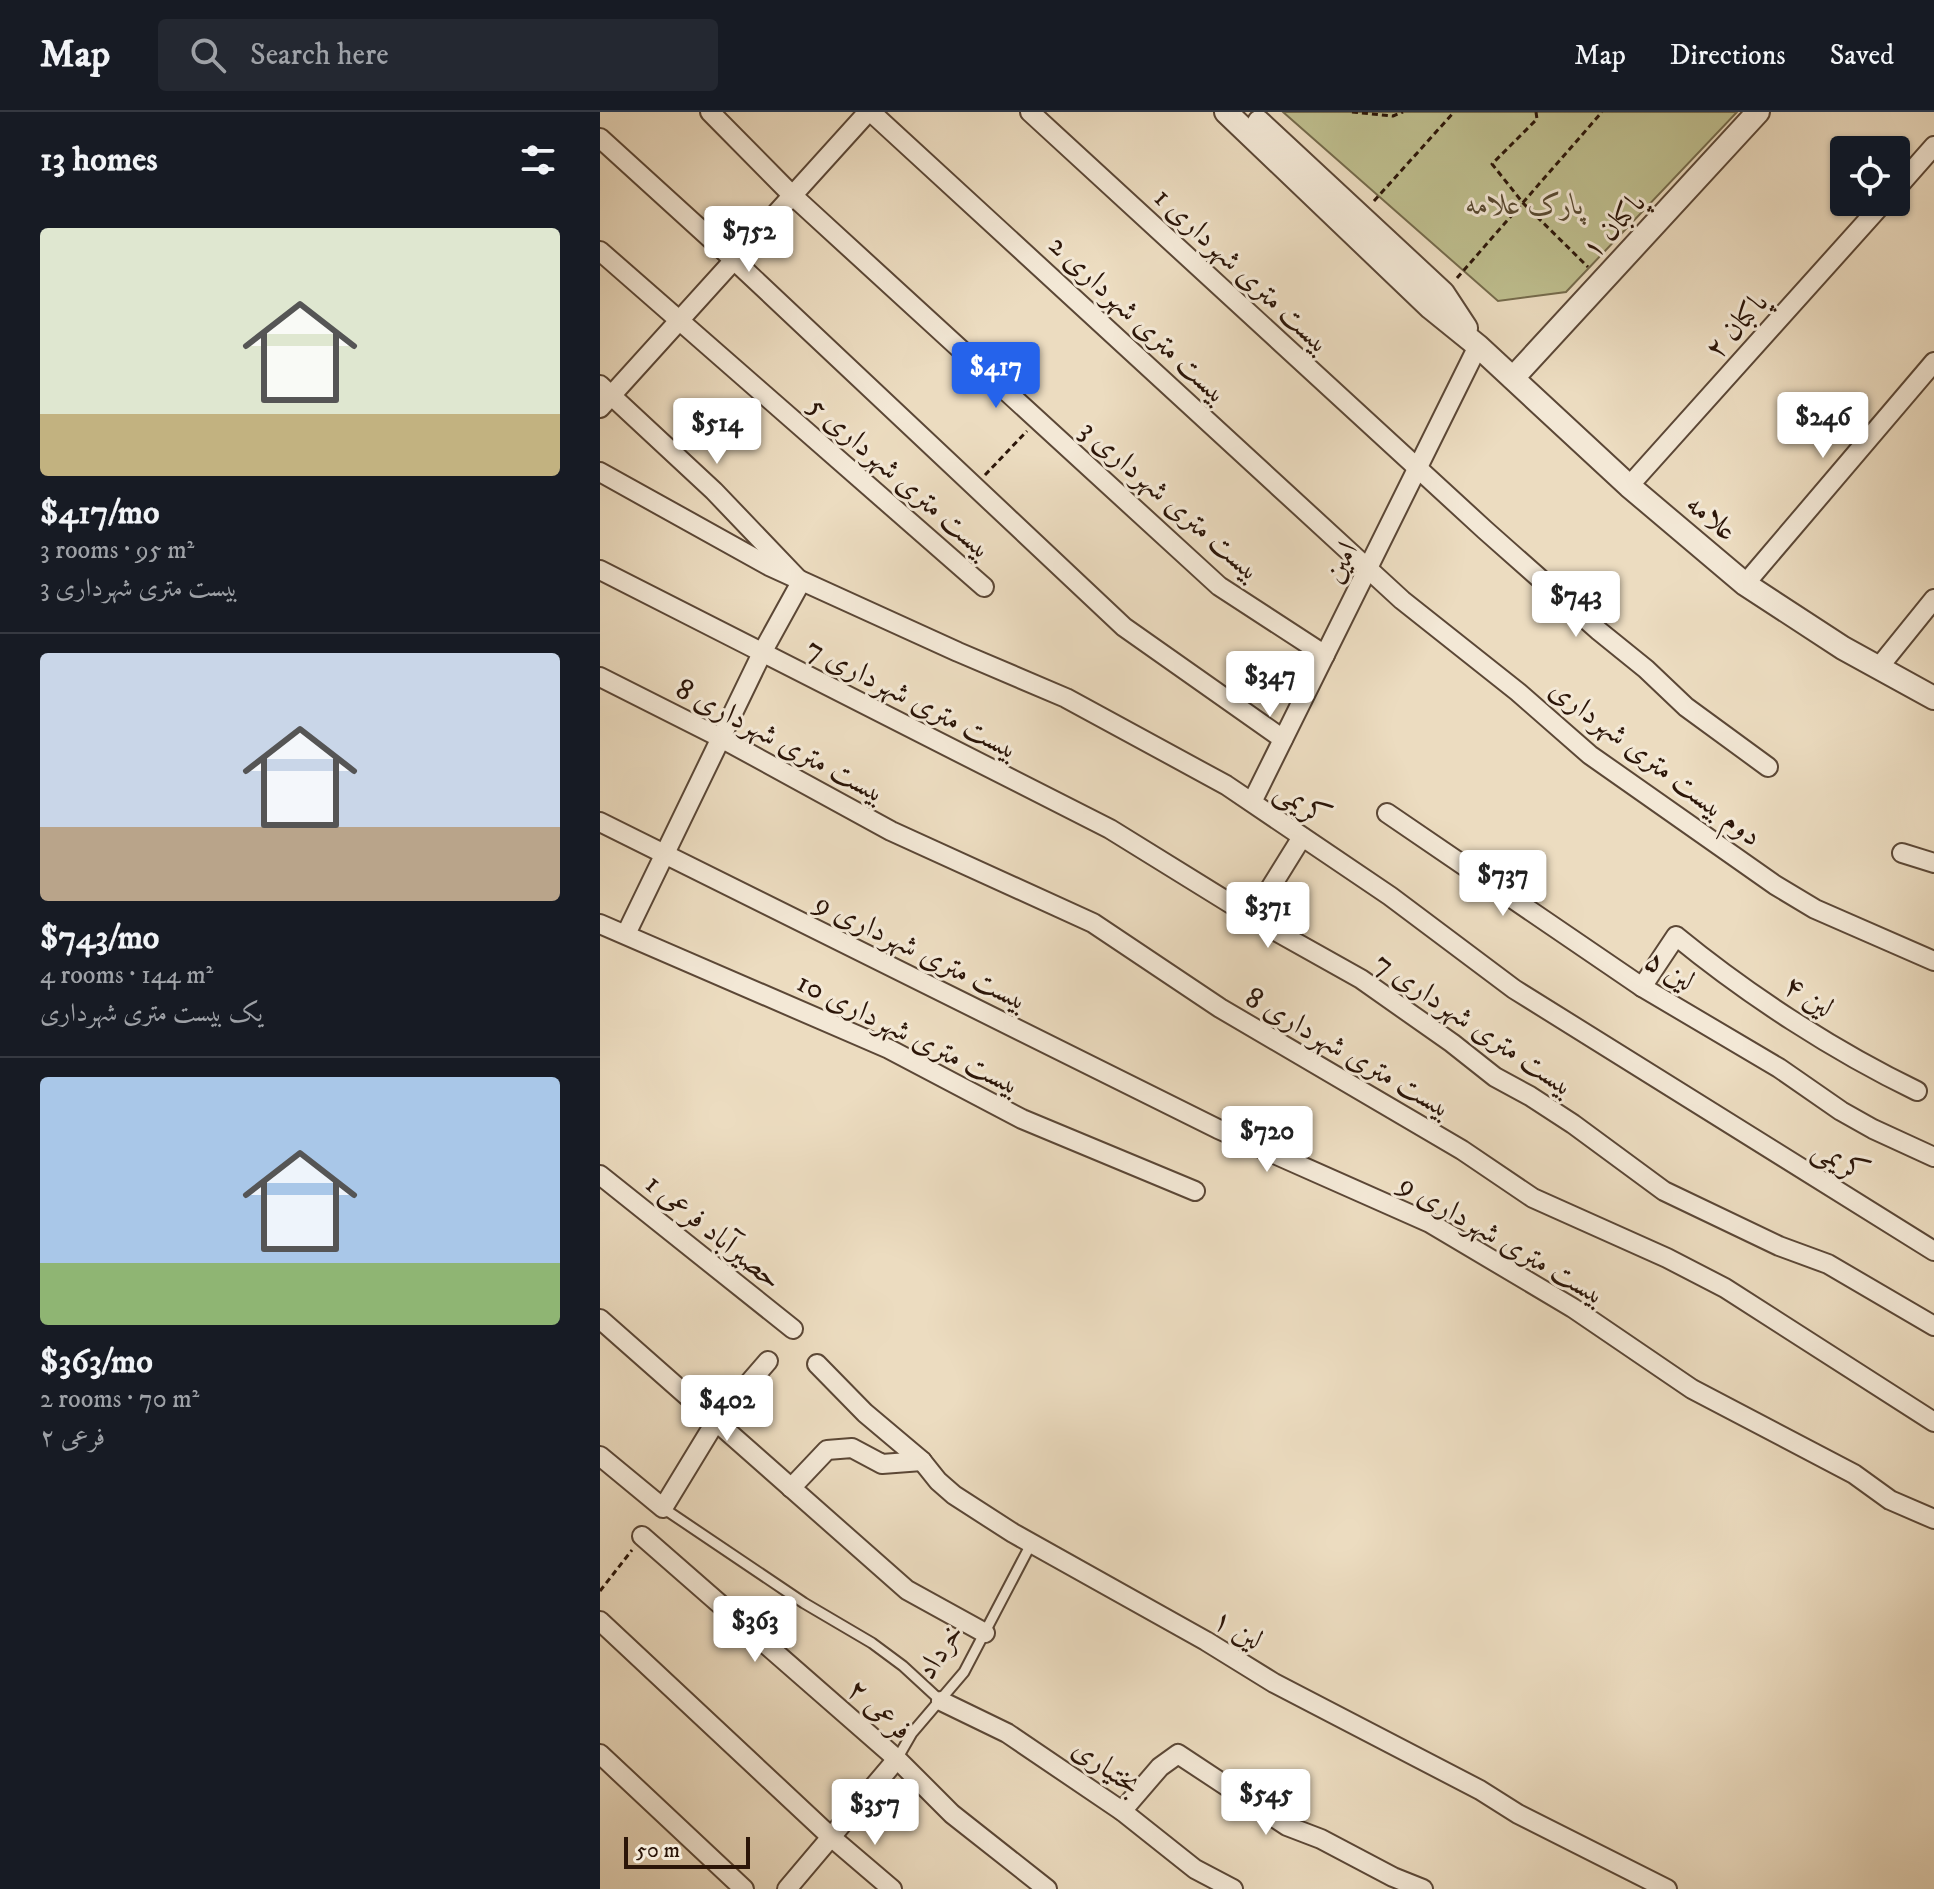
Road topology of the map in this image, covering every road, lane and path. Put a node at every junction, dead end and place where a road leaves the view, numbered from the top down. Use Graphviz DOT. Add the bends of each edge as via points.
graph roads {
  1 [pos="710,112"];
  2 [pos="869,112"];
  3 [pos="1030,112"];
  4 [pos="1226,112"];
  5 [pos="1248,112"];
  6 [pos="1352,112"];
  7 [pos="1403,112"];
  8 [pos="1454,112"];
  9 [pos="1536,112"];
  10 [pos="1601,112"];
  11 [pos="1758,112"];
  12 [pos="600,138"];
  13 [pos="1934,146"];
  14 [pos="1910,173"];
  15 [pos="792,195"];
  16 [pos="1523,203"];
  17 [pos="1360,216"];
  18 [pos="1871,216"];
  19 [pos="600,251"];
  20 [pos="734,260"];
  21 [pos="1602,282"];
  22 [pos="1443,293"];
  23 [pos="679,320"];
  24 [pos="1478,346"];
  25 [pos="1934,362"];
  26 [pos="1513,378"];
  27 [pos="604,396"];
  28 [pos="1038,420"];
  29 [pos="1418,469"];
  30 [pos="600,472"];
  31 [pos="974,486"];
  32 [pos="1629,486"];
  33 [pos="1369,568"];
  34 [pos="600,570"];
  35 [pos="801,582"];
  36 [pos="1745,584"];
  37 [pos="984,587"];
  38 [pos="1934,599"];
  39 [pos="763,651"];
  40 [pos="1325,655"];
  41 [pos="1879,667"];
  42 [pos="600,677"];
  43 [pos="1934,698"];
  44 [pos="721,738"];
  45 [pos="1283,739"];
  46 [pos="1768,767"];
  47 [pos="1252,802"];
  48 [pos="1387,813"];
  49 [pos="600,822"];
  50 [pos="1302,837"];
  51 [pos="1902,853"];
  52 [pos="665,855"];
  53 [pos="1934,863"];
  54 [pos="1253,916"];
  55 [pos="600,924"];
  56 [pos="626,934"];
  57 [pos="1934,961"];
  58 [pos="1642,987"];
  59 [pos="1917,1091"];
  60 [pos="1934,1157"];
  61 [pos="600,1175"];
  62 [pos="1195,1191"];
  63 [pos="1934,1251"];
  64 [pos="600,1319"];
  65 [pos="1934,1326"];
  66 [pos="793,1329"];
  67 [pos="768,1361"];
  68 [pos="817,1364"];
  69 [pos="716,1421"];
  70 [pos="1934,1422"];
  71 [pos="600,1456"];
  72 [pos="922,1461"];
  73 [pos="791,1488"];
  74 [pos="663,1508"];
  75 [pos="1934,1519"];
  76 [pos="642,1536"];
  77 [pos="1031,1544"];
  78 [pos="600,1621"];
  79 [pos="985,1633"];
  80 [pos="941,1701"];
  81 [pos="600,1754"];
  82 [pos="897,1759"];
  83 [pos="1122,1811"];
  84 [pos="831,1837"];
  85 [pos="744,1889"];
  86 [pos="787,1889"];
  87 [pos="892,1889"];
  88 [pos="1047,1889"];
  89 [pos="1233,1889"];
  90 [pos="1423,1889"];
  91 [pos="1667,1889"];
  1 -- 15 [label="street, بیست متری شهرداری 3"];
  2 -- 15 [label="street"];
  2 -- 33 [label="street, بیست متری شهرداری 2"];
  3 -- 29 [label="street, بیست متری شهرداری 1"];
  4 -- 24 [label="street, علامه" via="1431,308"];
  5 -- 17 [label="street, علامه"];
  6 -- 7 [label="path"];
  8 -- 17 [label="path"];
  9 -- 16 [label="path" via="1537,119 1492,164"];
  10 -- 16 [label="path"];
  11 -- 21 [label="street, پاکبان ۱"];
  12 -- 20 [label="street"];
  13 -- 14 [label="street"];
  15 -- 20 [label="street"];
  15 -- 28 [label="street, بیست متری شهرداری 3"];
  16 -- 21 [label="path"];
  16 -- 22 [label="path"];
  17 -- 22 [label="street, علامه"];
  18 -- 32 [label="street, پاکبان ۲"];
  19 -- 23 [label="street, بیست متری شهرداری 5"];
  20 -- 23 [label="street"];
  20 -- 31 [label="street"];
  21 -- 26 [label="street, پاکبان ۱"];
  22 -- 24 [label="street, علامه"];
  23 -- 27 [label="street"];
  23 -- 37 [label="street, بیست متری شهرداری 5"];
  24 -- 26 [label="street, علامه"];
  24 -- 29 [label="street, امین"];
  25 -- 36 [label="street"];
  26 -- 32 [label="street, علامه"];
  27 -- 35 [label="street" via="714,491"];
  28 -- 31 [label="path"];
  28 -- 40 [label="street, بیست متری شهرداری 3" via="1219,586"];
  29 -- 33 [label="street, امین"];
  29 -- 46 [label="street, بیست متری شهرداری 1" via="1686,707"];
  30 -- 35 [label="street, کریمی"];
  31 -- 45 [label="street" via="1124,627"];
  32 -- 36 [label="street, علامه"];
  33 -- 40 [label="street, امین"];
  33 -- 57 [label="street, دوم بیست متری شهرداری" via="1590,755 1698,833 1815,909"];
  34 -- 39 [label="street, بیست متری شهرداری 7"];
  35 -- 39 [label="street"];
  35 -- 47 [label="street, کریمی" via="1066,698"];
  36 -- 41 [label="street, علامه"];
  38 -- 41 [label="street"];
  39 -- 44 [label="street"];
  39 -- 54 [label="street, بیست متری شهرداری 7" via="1110,829"];
  40 -- 45 [label="street, امین"];
  41 -- 43 [label="street, علامه"];
  42 -- 44 [label="street, بیست متری شهرداری 8"];
  44 -- 52 [label="street"];
  44 -- 70 [label="street, بیست متری شهرداری 8" via="891,831 1093,923 1220,1008 1462,1150 1533,1198 1725,1288"];
  45 -- 47 [label="street, امین"];
  47 -- 50 [label="street, کریمی"];
  48 -- 58 [label="street, لین ۵"];
  49 -- 52 [label="street, بیست متری شهرداری 9"];
  50 -- 54 [label="street"];
  50 -- 63 [label="street, کریمی" via="1514,989"];
  51 -- 53 [label="street"];
  52 -- 56 [label="street"];
  52 -- 75 [label="street, بیست متری شهرداری 9" via="1218,1129 1430,1223 1573,1308 1692,1389 1854,1474 1890,1500"];
  54 -- 65 [label="street, بیست متری شهرداری 7" via="1361,979 1664,1191 1828,1264"];
  55 -- 56 [label="street, بیست متری شهرداری 10"];
  56 -- 62 [label="street, بیست متری شهرداری 10" via="889,1049 1022,1119"];
  58 -- 59 [label="street, لین ۴" via="1676,936 1813,1034"];
  58 -- 60 [label="street, لین ۵" via="1841,1111"];
  61 -- 66 [label="street, حصیرآباد فرعی 1"];
  64 -- 69 [label="street"];
  67 -- 69 [label="street"];
  68 -- 72 [label="street, لین ۱"];
  69 -- 73 [label="street"];
  69 -- 74 [label="street"];
  71 -- 74 [label="street"];
  72 -- 73 [label="street" via="882,1464 852,1448 827,1450"];
  72 -- 77 [label="street, لین ۱" via="954,1495"];
  73 -- 79 [label="street" via="907,1590"];
  74 -- 80 [label="lane" via="872,1643"];
  76 -- 82 [label="street, ۲ فرعی"];
  77 -- 79 [label="lane, خرداد"];
  77 -- 91 [label="street, لین ۱" via="1285,1689"];
  78 -- 84 [label="street"];
  79 -- 80 [label="lane, خرداد"];
  80 -- 82 [label="lane, خرداد"];
  80 -- 83 [label="street, بختیاری" via="1007,1733"];
  81 -- 85 [label="street"];
  82 -- 84 [label="street, خرداد"];
  82 -- 88 [label="street, ۲ فرعی" via="952,1814"];
  83 -- 89 [label="street, بختیاری" via="1195,1869"];
  83 -- 90 [label="street" via="1178,1754 1287,1826"];
  84 -- 86 [label="street, خرداد"];
  84 -- 87 [label="street"];
}
